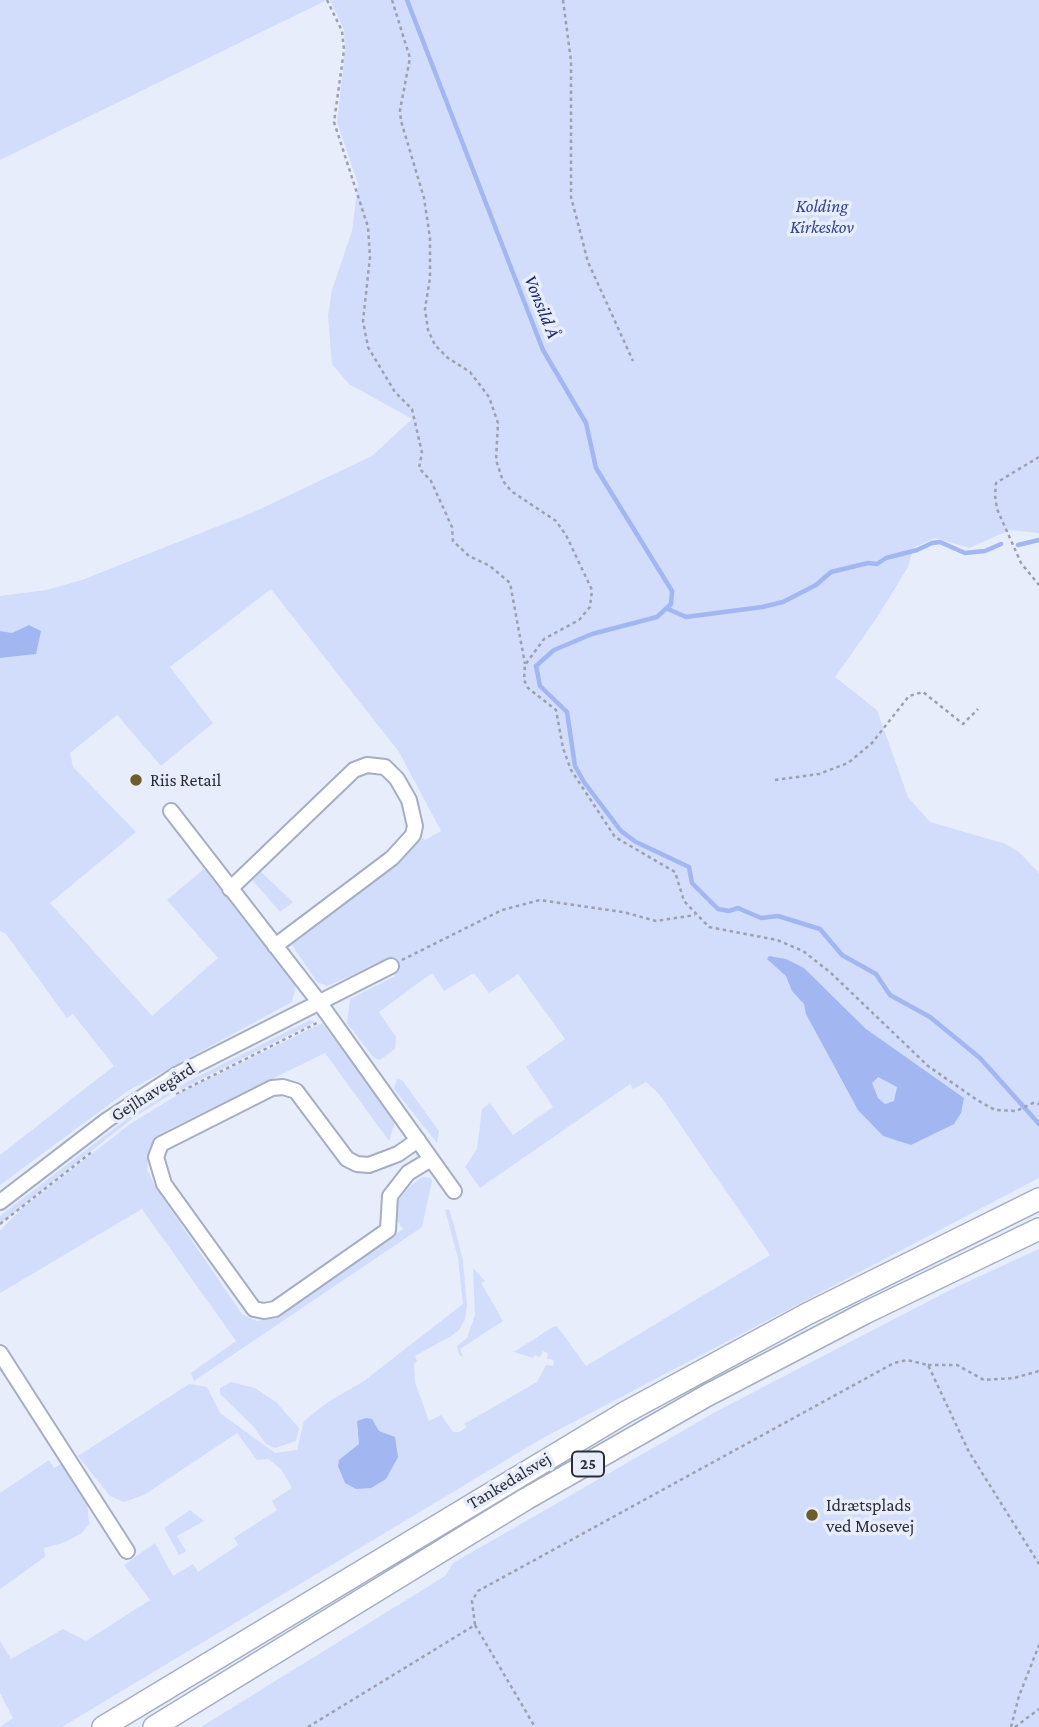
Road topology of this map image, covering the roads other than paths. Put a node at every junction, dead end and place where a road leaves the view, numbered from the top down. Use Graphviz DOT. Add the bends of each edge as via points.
graph roads {
  1 [pos="171,811"];
  2 [pos="230,889"];
  3 [pos="275,946"];
  4 [pos="391,966"];
  5 [pos="319,1002"];
  6 [pos="418,1140"];
  7 [pos="431,1159"];
  8 [pos="454,1191"];
  9 [pos="1039,1199"];
  10 [pos="0,1202"];
  11 [pos="1039,1229"];
  12 [pos="0,1353"];
  13 [pos="127,1551"];
  14 [pos="103,1727"];
  15 [pos="154,1727"];
  1 -- 2 [label="street"];
  2 -- 3 [label="street"];
  2 -- 3 [label="street" via="354,770 367,765 385,767 397,779 409,800 413,835 392,858"];
  3 -- 5 [label="street"];
  4 -- 5 [label="street, Gejlhavegård"];
  5 -- 6 [label="street"];
  5 -- 10 [label="street, Gejlhavegård" via="176,1075 107,1120"];
  6 -- 7 [label="street"];
  6 -- 7 [label="street" via="397,1154 369,1165 357,1164 346,1159 296,1091 283,1087 272,1088 160,1144 156,1157 164,1184 254,1309 264,1311 275,1308 388,1230 390,1196 408,1174"];
  7 -- 8 [label="street"];
  9 -- 14 [label="highway, Tankedalsvej / 25" via="818,1308 626,1412"];
  11 -- 15 [label="highway, Tankedalsvej / 25" via="706,1396 526,1499"];
  12 -- 13 [label="street"];
}
